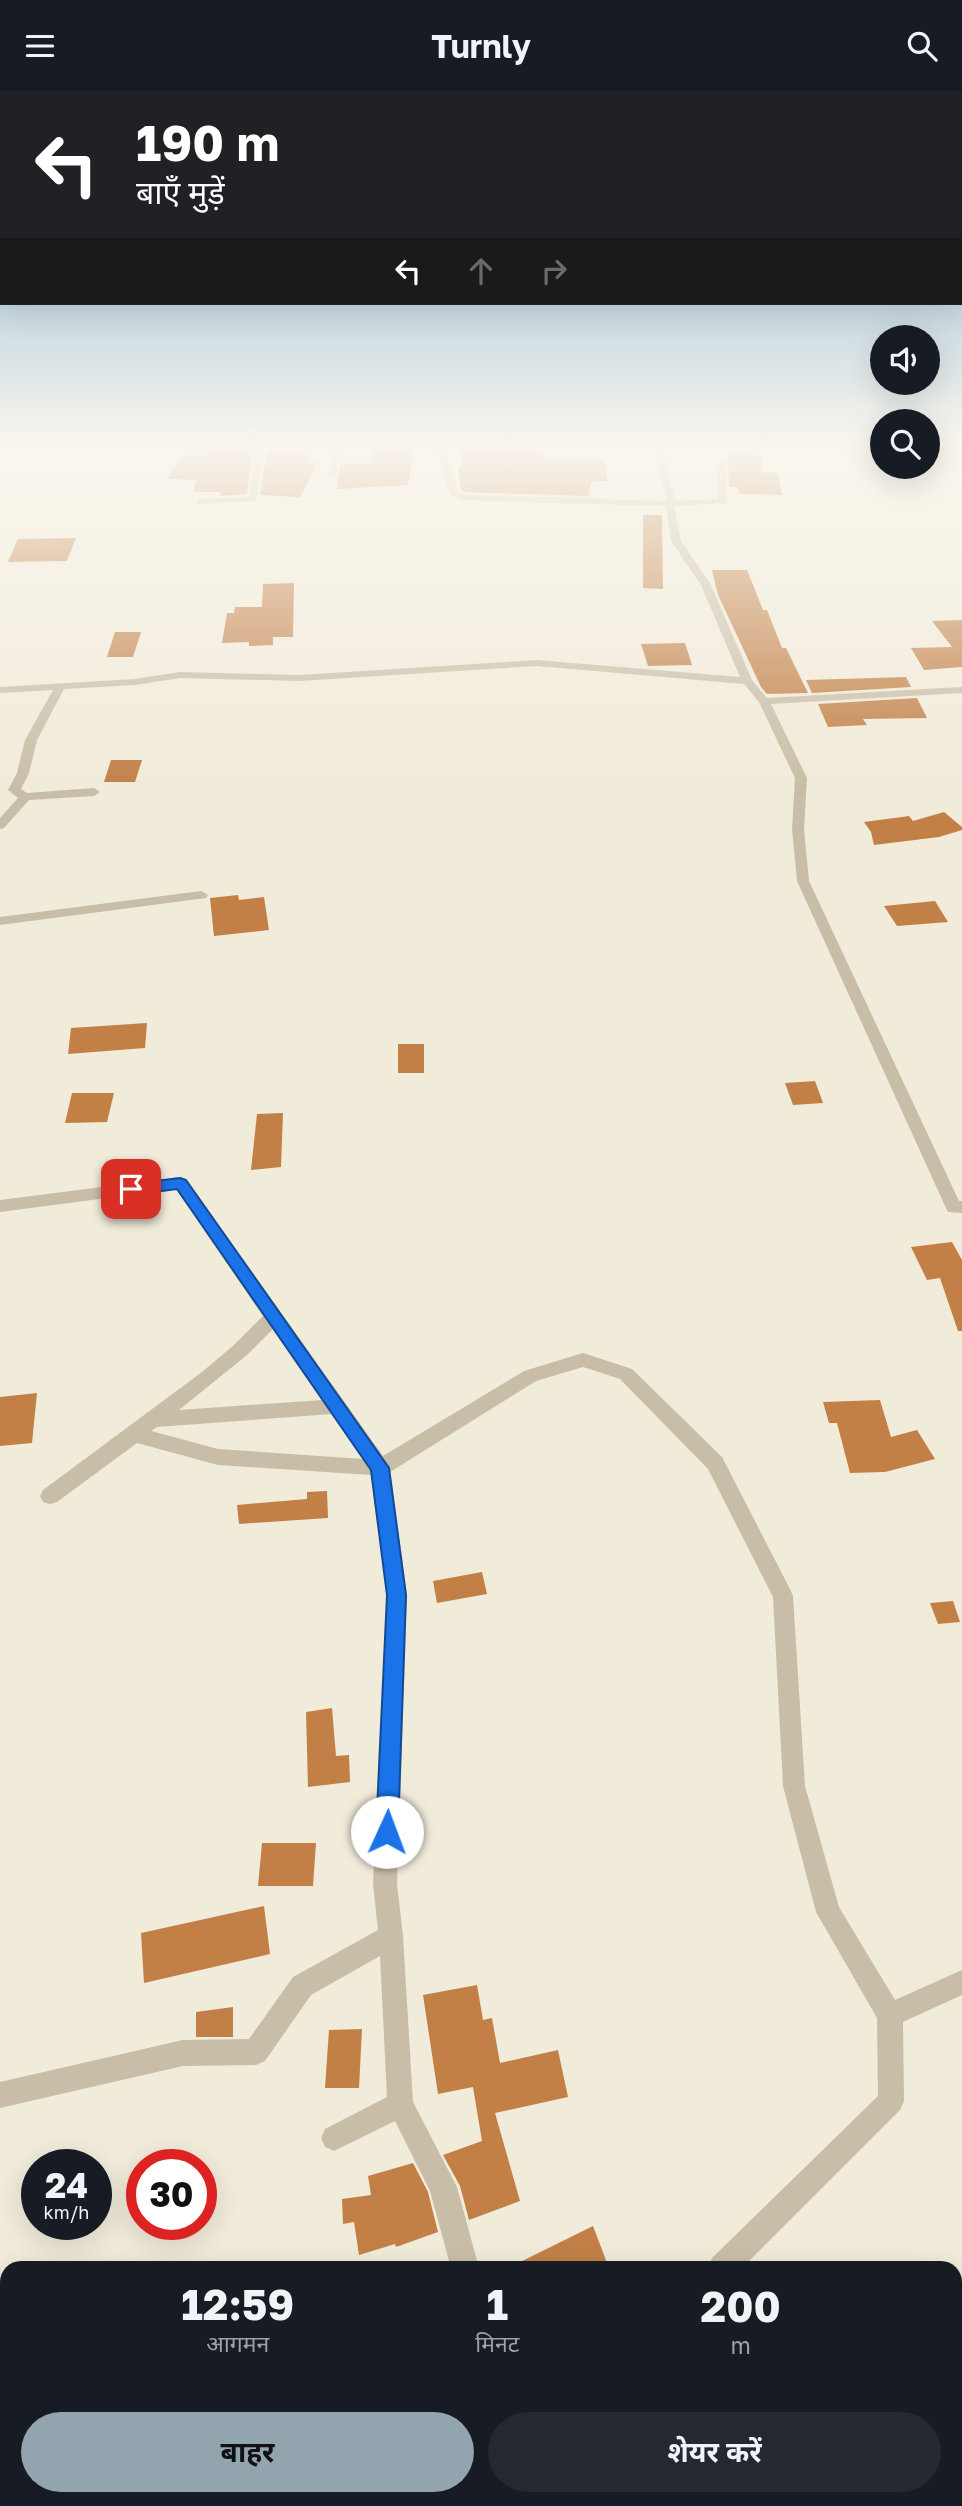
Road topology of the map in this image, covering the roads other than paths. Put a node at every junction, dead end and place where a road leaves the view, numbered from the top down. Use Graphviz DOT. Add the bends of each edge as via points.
graph roads {
  1 [pos="689,561"];
  2 [pos="747,681"];
  3 [pos="61,685"];
  4 [pos="0,690"];
  5 [pos="962,690"];
  6 [pos="764,701"];
  7 [pos="94,792"];
  8 [pos="25,797"];
  9 [pos="0,825"];
  10 [pos="201,895"];
  11 [pos="0,921"];
  12 [pos="0,1206"];
  13 [pos="962,1207"];
  14 [pos="273,1316"];
  15 [pos="336,1406"];
  16 [pos="142,1425"];
  17 [pos="380,1468"];
  18 [pos="50,1496"];
  19 [pos="391,1936"];
  20 [pos="962,1982"];
  21 [pos="890,2015"];
  22 [pos="0,2095"];
  23 [pos="400,2104"];
  24 [pos="334,2138"];
  25 [pos="463,2261"];
  26 [pos="729,2261"];
  1 -- 2 [label="street" via="706,585"];
  2 -- 3 [label="street" via="537,663 299,678 180,675"];
  2 -- 6 [label="street"];
  3 -- 4 [label="street"];
  3 -- 8 [label="street" via="31,740 14,790"];
  5 -- 6 [label="street"];
  6 -- 13 [label="street" via="801,778 797,829 803,881 954,1208"];
  7 -- 8 [label="street"];
  8 -- 9 [label="street"];
  10 -- 11 [label="street"];
  12 -- 14 [label="street" via="180,1183"];
  14 -- 15 [label="street"];
  14 -- 16 [label="street" via="260,1335"];
  15 -- 16 [label="street"];
  15 -- 17 [label="street"];
  16 -- 17 [label="street" via="143,1437 218,1457"];
  16 -- 18 [label="street"];
  17 -- 19 [label="street" via="397,1595 385,1884"];
  17 -- 21 [label="street" via="530,1376 583,1360 626,1374 715,1463 783,1596 794,1786 828,1912"];
  19 -- 22 [label="street" via="302,1986 256,2052 183,2053"];
  19 -- 23 [label="street"];
  20 -- 21 [label="street"];
  21 -- 26 [label="street" via="891,2101"];
  23 -- 24 [label="street"];
  23 -- 25 [label="street" via="443,2187"];
}
